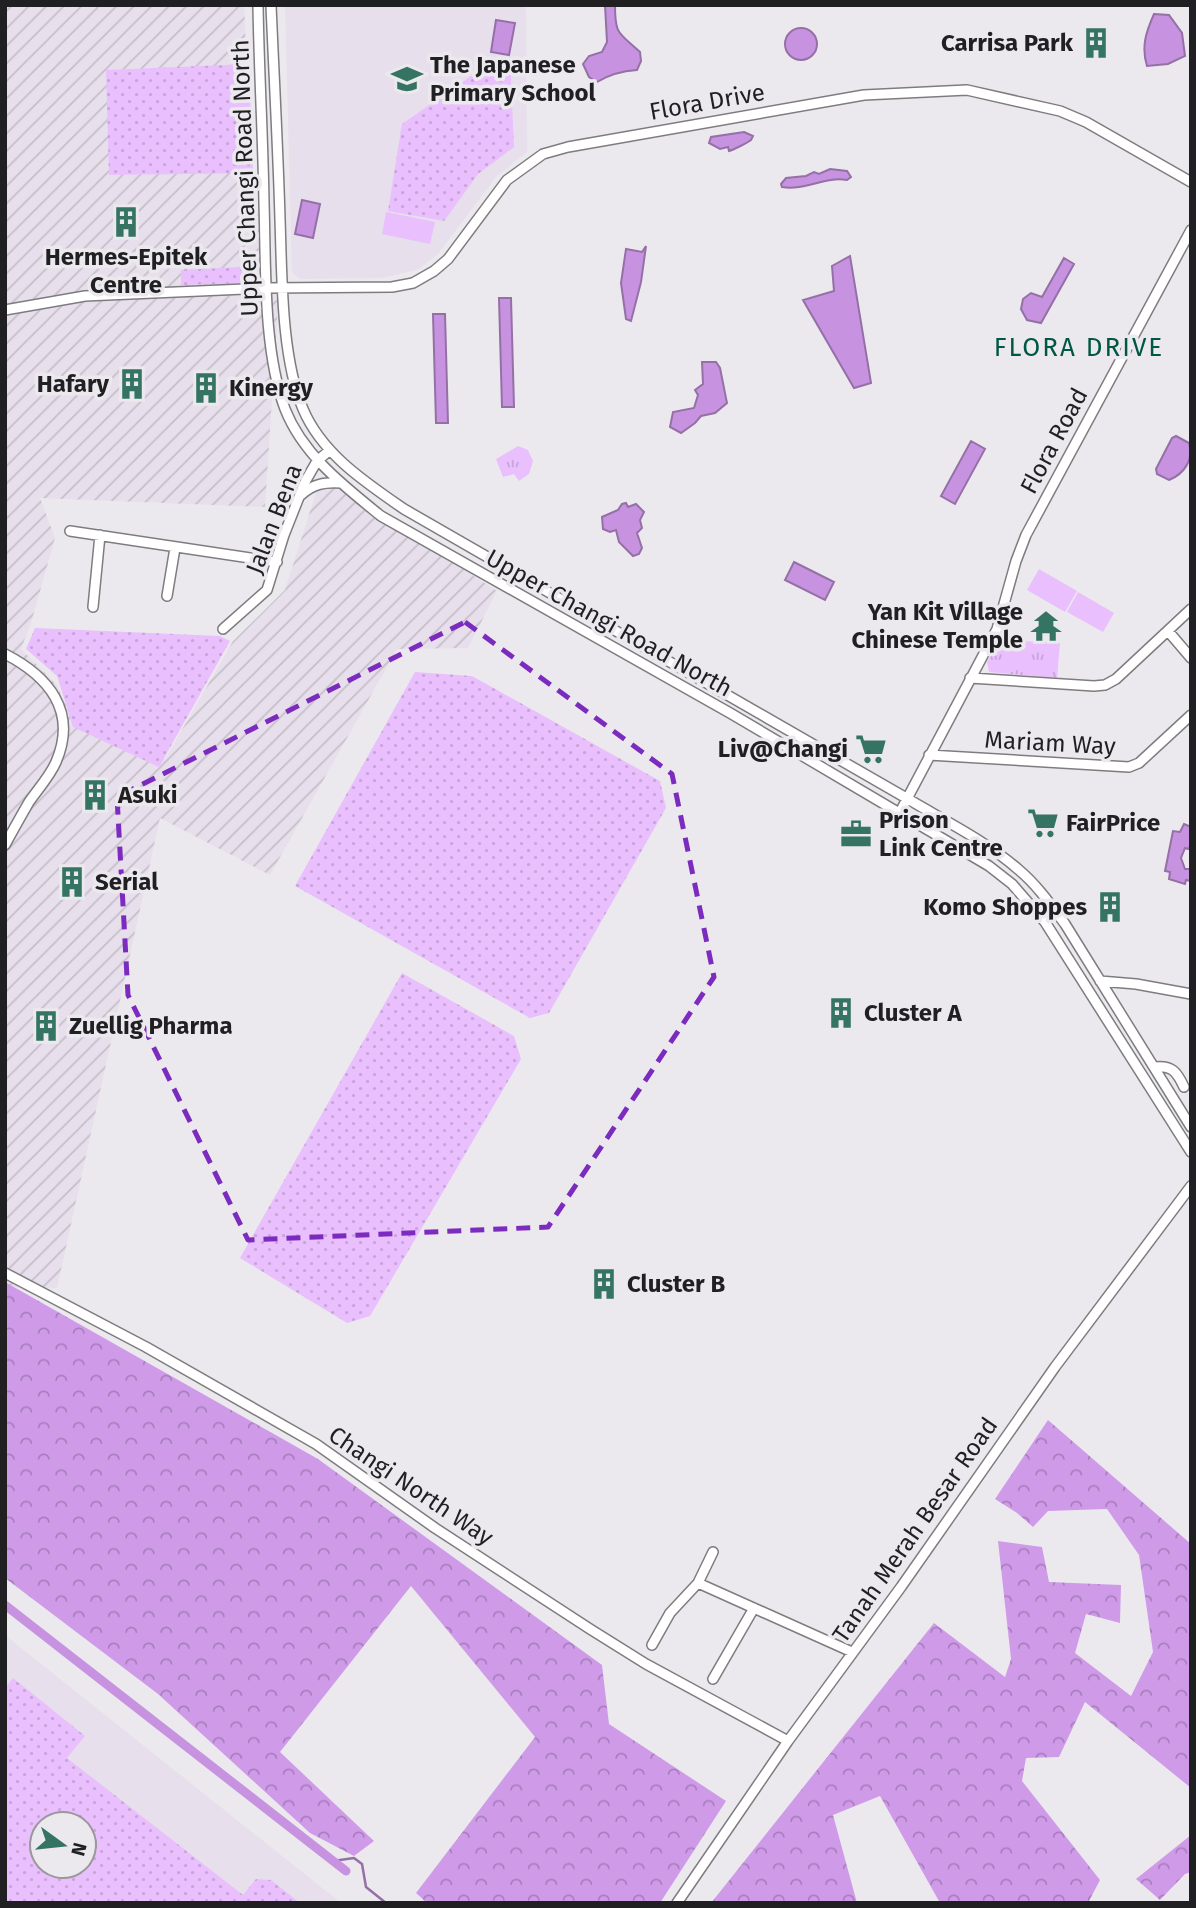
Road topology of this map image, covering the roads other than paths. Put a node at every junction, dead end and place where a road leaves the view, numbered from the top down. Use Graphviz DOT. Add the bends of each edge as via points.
graph roads {
  1 [pos="258,5"];
  2 [pos="271,5"];
  3 [pos="1191,182"];
  4 [pos="1191,230"];
  5 [pos="267,288"];
  6 [pos="283,289"];
  7 [pos="5,310"];
  8 [pos="330,450"];
  9 [pos="317,460"];
  10 [pos="341,483"];
  11 [pos="300,495"];
  12 [pos="70,531"];
  13 [pos="100,535"];
  14 [pos="175,548"];
  15 [pos="277,562"];
  16 [pos="167,596"];
  17 [pos="93,607"];
  18 [pos="1191,609"];
  19 [pos="223,629"];
  20 [pos="616,630"];
  21 [pos="1168,631"];
  22 [pos="615,650"];
  23 [pos="5,654"];
  24 [pos="1191,658"];
  25 [pos="970,678"];
  26 [pos="1191,715"];
  27 [pos="929,755"];
  28 [pos="908,799"];
  29 [pos="900,814"];
  30 [pos="5,845"];
  31 [pos="1100,981"];
  32 [pos="1191,993"];
  33 [pos="1155,1067"];
  34 [pos="1184,1087"];
  35 [pos="1191,1128"];
  36 [pos="1191,1152"];
  37 [pos="1191,1185"];
  38 [pos="5,1273"];
  39 [pos="713,1552"];
  40 [pos="698,1583"];
  41 [pos="754,1608"];
  42 [pos="652,1645"];
  43 [pos="852,1652"];
  44 [pos="713,1679"];
  45 [pos="788,1741"];
  46 [pos="677,1903"];
  1 -- 5 [label="street, Upper Changi Road North"];
  2 -- 6 [label="street, Upper Changi Road North"];
  3 -- 6 [label="street, Flora Drive" via="1086,122 1037,105 967,90 864,95 543,154 507,180 448,259 413,283"];
  4 -- 25 [label="street, Flora Road" via="1026,535 997,629"];
  5 -- 6 [label="street, Flora Drive"];
  5 -- 7 [label="street, Flora Drive" via="85,296"];
  5 -- 9 [label="street, Upper Changi Road North" via="272,352 285,407"];
  6 -- 8 [label="street, Upper Changi Road North" via="292,379 303,411"];
  8 -- 9 [label="street, Jalan Bena"];
  8 -- 20 [label="street, Upper Changi Road North" via="404,509"];
  9 -- 10 [label="street, Upper Changi Road North"];
  9 -- 11 [label="street, Jalan Bena"];
  10 -- 11 [label="street" via="322,482"];
  10 -- 22 [label="street, Upper Changi Road North" via="380,516"];
  11 -- 15 [label="street, Jalan Bena"];
  12 -- 13 [label="street"];
  13 -- 14 [label="street"];
  13 -- 17 [label="street"];
  14 -- 15 [label="street"];
  14 -- 16 [label="street"];
  15 -- 19 [label="street, Jalan Bena" via="263,595"];
  18 -- 21 [label="street"];
  20 -- 22 [label="street"];
  20 -- 28 [label="street, Upper Changi Road North"];
  21 -- 24 [label="street"];
  21 -- 25 [label="street" via="1105,685"];
  22 -- 29 [label="street, Upper Changi Road North"];
  23 -- 30 [label="street" via="41,677 60,706 63,723 56,762"];
  25 -- 27 [label="street, Mariam Way"];
  26 -- 27 [label="street, Mariam Way" via="1139,763 1129,766"];
  27 -- 28 [label="street, Mariam Way"];
  28 -- 29 [label="street, Mariam Way"];
  28 -- 31 [label="street, Upper Changi Road North" via="1019,870 1065,924"];
  29 -- 36 [label="street, Upper Changi Road North" via="989,866 1028,900"];
  31 -- 32 [label="street"];
  31 -- 33 [label="street, Upper Changi Road North"];
  33 -- 34 [label="street, Upper Changi Road North" via="1170,1067"];
  33 -- 35 [label="street, Upper Changi Road North"];
  37 -- 43 [label="street, Tanah Merah Besar Road" via="1067,1349"];
  38 -- 45 [label="street, Changi North Way" via="316,1444 590,1629"];
  39 -- 40 [label="street"];
  40 -- 41 [label="street"];
  40 -- 42 [label="street" via="670,1613"];
  41 -- 43 [label="street"];
  41 -- 44 [label="street"];
  43 -- 45 [label="street, Tanah Merah Besar Road"];
  45 -- 46 [label="street, Tanah Merah Besar Road"];
}
